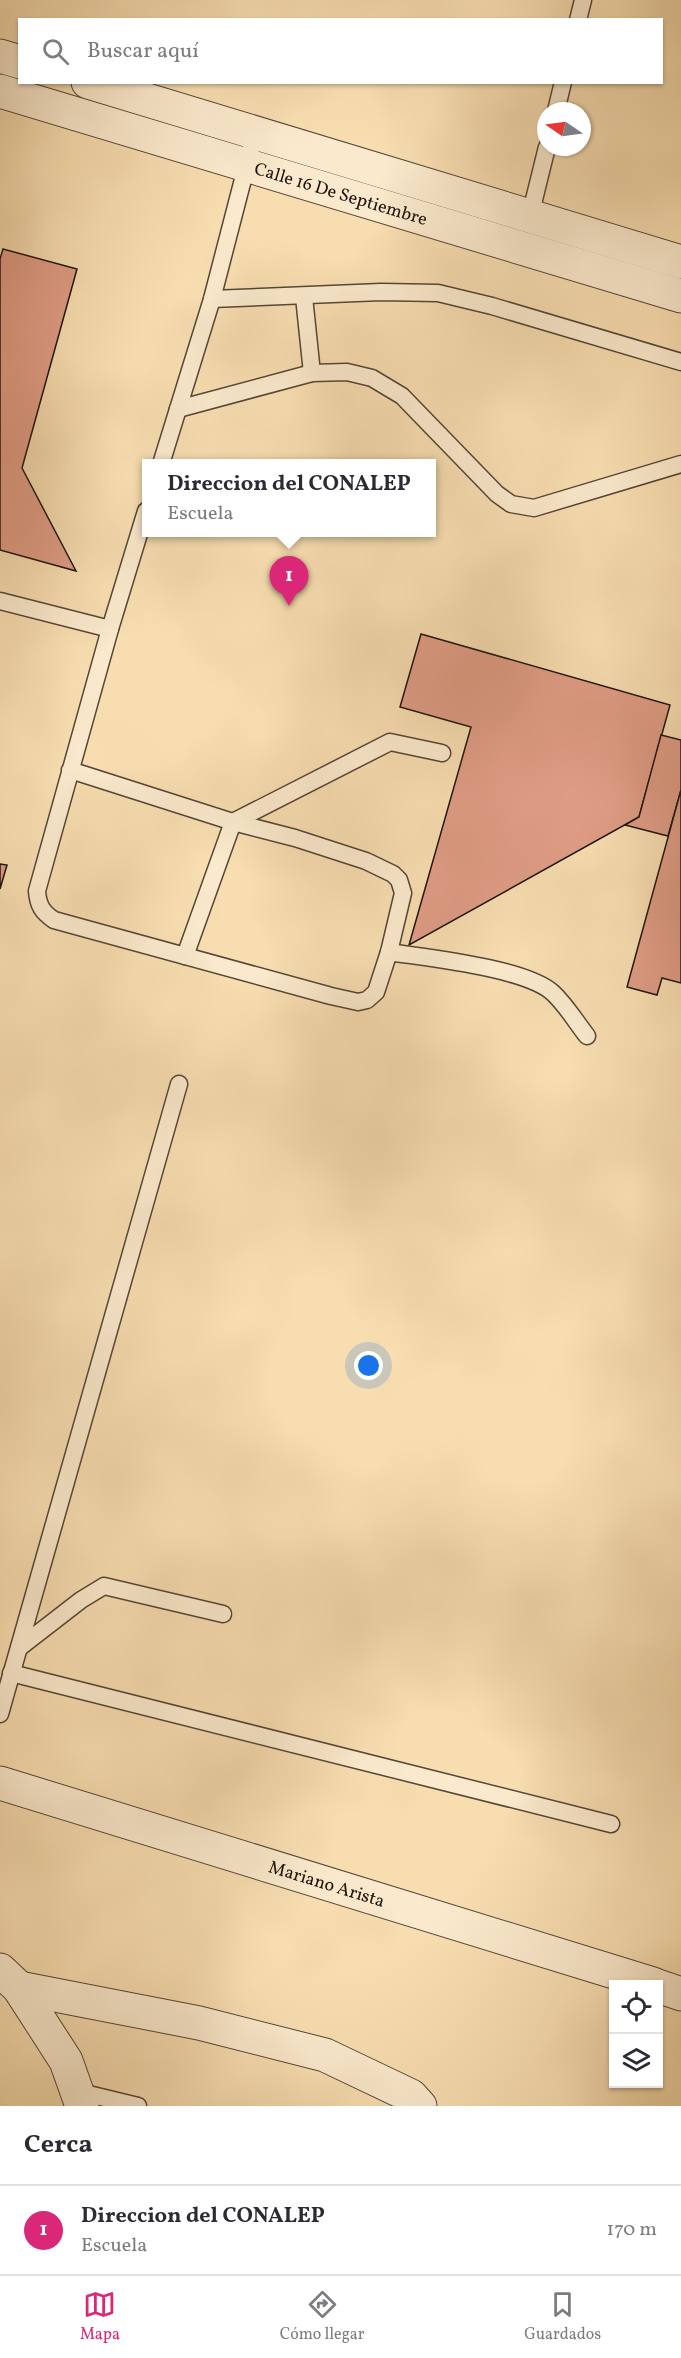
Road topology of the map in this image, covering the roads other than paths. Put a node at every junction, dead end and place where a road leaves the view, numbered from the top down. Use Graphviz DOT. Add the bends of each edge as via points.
graph roads {
  1 [pos="583,0"];
  2 [pos="578,18"];
  3 [pos="0,56"];
  4 [pos="18,61"];
  5 [pos="95,84"];
  6 [pos="562,84"];
  7 [pos="0,91"];
  8 [pos="558,102"];
  9 [pos="255,133"];
  10 [pos="545,156"];
  11 [pos="247,164"];
  12 [pos="530,216"];
  13 [pos="681,262"];
  14 [pos="681,296"];
  15 [pos="304,297"];
  16 [pos="212,299"];
  17 [pos="681,362"];
  18 [pos="312,373"];
  19 [pos="178,409"];
  20 [pos="163,459"];
  21 [pos="681,464"];
  22 [pos="142,527"];
  23 [pos="0,601"];
  24 [pos="110,630"];
  25 [pos="442,753"];
  26 [pos="70,770"];
  27 [pos="233,822"];
  28 [pos="389,952"];
  29 [pos="184,956"];
  30 [pos="587,1036"];
  31 [pos="178,1084"];
  32 [pos="223,1614"];
  33 [pos="19,1648"];
  34 [pos="11,1673"];
  35 [pos="0,1714"];
  36 [pos="0,1783"];
  37 [pos="611,1824"];
  38 [pos="9,1979"];
  39 [pos="640,1980"];
  40 [pos="663,1988"];
  41 [pos="681,1994"];
  42 [pos="79,2098"];
  43 [pos="138,2106"];
  44 [pos="420,2106"];
  1 -- 2 [label="lane"];
  3 -- 4 [label="street"];
  5 -- 9 [label="street, Calle 16 De Septiembre"];
  6 -- 8 [label="lane"];
  7 -- 11 [label="street, Calle 16 De Septiembre"];
  9 -- 11 [label="lane"];
  9 -- 12 [label="street, Calle 16 De Septiembre"];
  10 -- 12 [label="lane"];
  11 -- 14 [label="street, Calle 16 De Septiembre"];
  11 -- 16 [label="lane"];
  12 -- 13 [label="street, Calle 16 De Septiembre"];
  15 -- 16 [label="lane"];
  15 -- 17 [label="lane" via="438,293"];
  15 -- 18 [label="lane"];
  16 -- 19 [label="lane"];
  18 -- 19 [label="lane"];
  18 -- 21 [label="lane" via="347,372 372,378 402,396 511,504 534,508"];
  19 -- 20 [label="lane"];
  22 -- 24 [label="lane"];
  23 -- 24 [label="lane"];
  24 -- 26 [label="lane"];
  25 -- 27 [label="lane" via="390,742"];
  26 -- 27 [label="lane"];
  26 -- 29 [label="lane" via="37,891 44,913 54,920"];
  27 -- 28 [label="lane" via="315,844 393,874 403,893"];
  27 -- 29 [label="lane"];
  28 -- 29 [label="lane" via="376,992 358,1002"];
  28 -- 30 [label="lane" via="507,972 534,981 552,992"];
  31 -- 33 [label="lane"];
  32 -- 33 [label="lane" via="104,1586"];
  33 -- 34 [label="lane"];
  34 -- 35 [label="lane"];
  34 -- 37 [label="lane"];
  36 -- 39 [label="street, Mariano Arista"];
  38 -- 42 [label="street" via="66,2061"];
  38 -- 44 [label="street" via="325,2055 411,2096"];
  40 -- 41 [label="street"];
  42 -- 43 [label="lane"];
}
